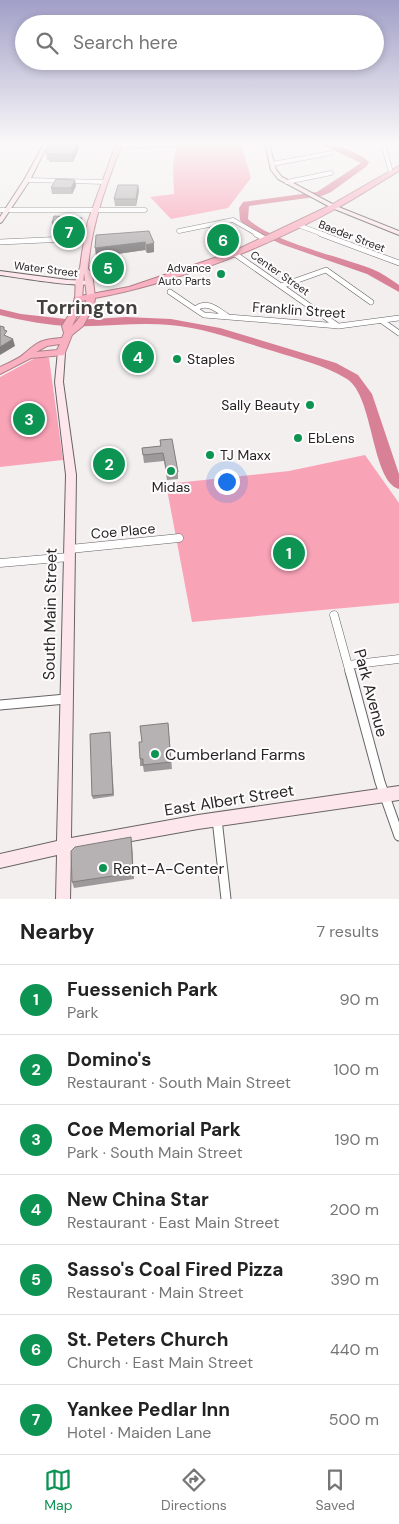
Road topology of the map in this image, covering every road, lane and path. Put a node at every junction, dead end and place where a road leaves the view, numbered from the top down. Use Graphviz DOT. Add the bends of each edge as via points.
graph roads {
  1 [pos="23,186"];
  2 [pos="104,186"];
  3 [pos="294,186"];
  4 [pos="368,186"];
  5 [pos="334,207"];
  6 [pos="0,210"];
  7 [pos="7,210"];
  8 [pos="145,210"];
  9 [pos="96,211"];
  10 [pos="0,221"];
  11 [pos="298,225"];
  12 [pos="179,231"];
  13 [pos="399,233"];
  14 [pos="89,238"];
  15 [pos="268,239"];
  16 [pos="0,242"];
  17 [pos="235,254"];
  18 [pos="399,263"];
  19 [pos="84,269"];
  20 [pos="0,272"];
  21 [pos="79,283"];
  22 [pos="90,283"];
  23 [pos="280,286"];
  24 [pos="170,292"];
  25 [pos="78,299"];
  26 [pos="371,302"];
  27 [pos="88,308"];
  28 [pos="195,309"];
  29 [pos="227,316"];
  30 [pos="399,318"];
  31 [pos="382,321"];
  32 [pos="339,326"];
  33 [pos="68,329"];
  34 [pos="399,334"];
  35 [pos="61,353"];
  36 [pos="29,355"];
  37 [pos="1,369"];
  38 [pos="179,538"];
  39 [pos="69,553"];
  40 [pos="0,563"];
  41 [pos="334,615"];
  42 [pos="399,659"];
  43 [pos="348,665"];
  44 [pos="66,699"];
  45 [pos="0,705"];
  46 [pos="392,794"];
  47 [pos="217,819"];
  48 [pos="399,836"];
  49 [pos="65,844"];
  50 [pos="0,861"];
  51 [pos="63,899"];
  52 [pos="226,899"];
  1 -- 7 [label="main road"];
  2 -- 9 [label="main road"];
  3 -- 5 [label="main road"];
  4 -- 5 [label="highway"];
  5 -- 11 [label="highway"];
  5 -- 13 [label="main road"];
  6 -- 7 [label="street"];
  7 -- 9 [label="street"];
  7 -- 10 [label="main road"];
  8 -- 9 [label="street"];
  9 -- 14 [label="main road"];
  11 -- 15 [label="highway"];
  11 -- 18 [label="street, Baeder Street"];
  12 -- 15 [label="street" via="233,220"];
  14 -- 16 [label="street"];
  14 -- 19 [label="main road"];
  15 -- 17 [label="highway"];
  17 -- 23 [label="street, Center Street"];
  17 -- 27 [label="highway" via="104,297"];
  19 -- 21 [label="main road"];
  19 -- 22 [label="main road"];
  20 -- 21 [label="main road, Water Street"];
  21 -- 22 [label="main road, Water Street"];
  21 -- 25 [label="main road"];
  22 -- 27 [label="main road"];
  23 -- 26 [label="street" via="326,270"];
  23 -- 32 [label="street, Center Street"];
  24 -- 28 [label="street"];
  25 -- 27 [label="highway"];
  25 -- 33 [label="highway, South Main Street"];
  27 -- 33 [label="highway"];
  28 -- 29 [label="street, Franklin Street" via="200,314"];
  28 -- 29 [label="street, Franklin Street" via="208,304"];
  29 -- 32 [label="street, Franklin Street"];
  30 -- 31 [label="street, Franklin Street"];
  31 -- 32 [label="street, Franklin Street"];
  31 -- 34 [label="street"];
  33 -- 35 [label="highway, South Main Street"];
  33 -- 36 [label="highway" via="33,349"];
  35 -- 36 [label="highway"];
  35 -- 39 [label="main road, South Main Street" via="59,382 70,474"];
  36 -- 37 [label="highway"];
  38 -- 39 [label="street, Coe Place"];
  39 -- 40 [label="street, Coe Place"];
  39 -- 44 [label="main road, South Main Street"];
  41 -- 43 [label="street, Park Avenue"];
  42 -- 43 [label="street"];
  43 -- 46 [label="street, Park Avenue"];
  44 -- 45 [label="street"];
  44 -- 49 [label="main road, South Main Street"];
  46 -- 47 [label="main road, East Albert Street"];
  46 -- 48 [label="street, Park Avenue"];
  47 -- 49 [label="main road, East Albert Street"];
  47 -- 52 [label="street"];
  49 -- 50 [label="main road, East Albert Street"];
  49 -- 51 [label="main road, South Main Street"];
}
